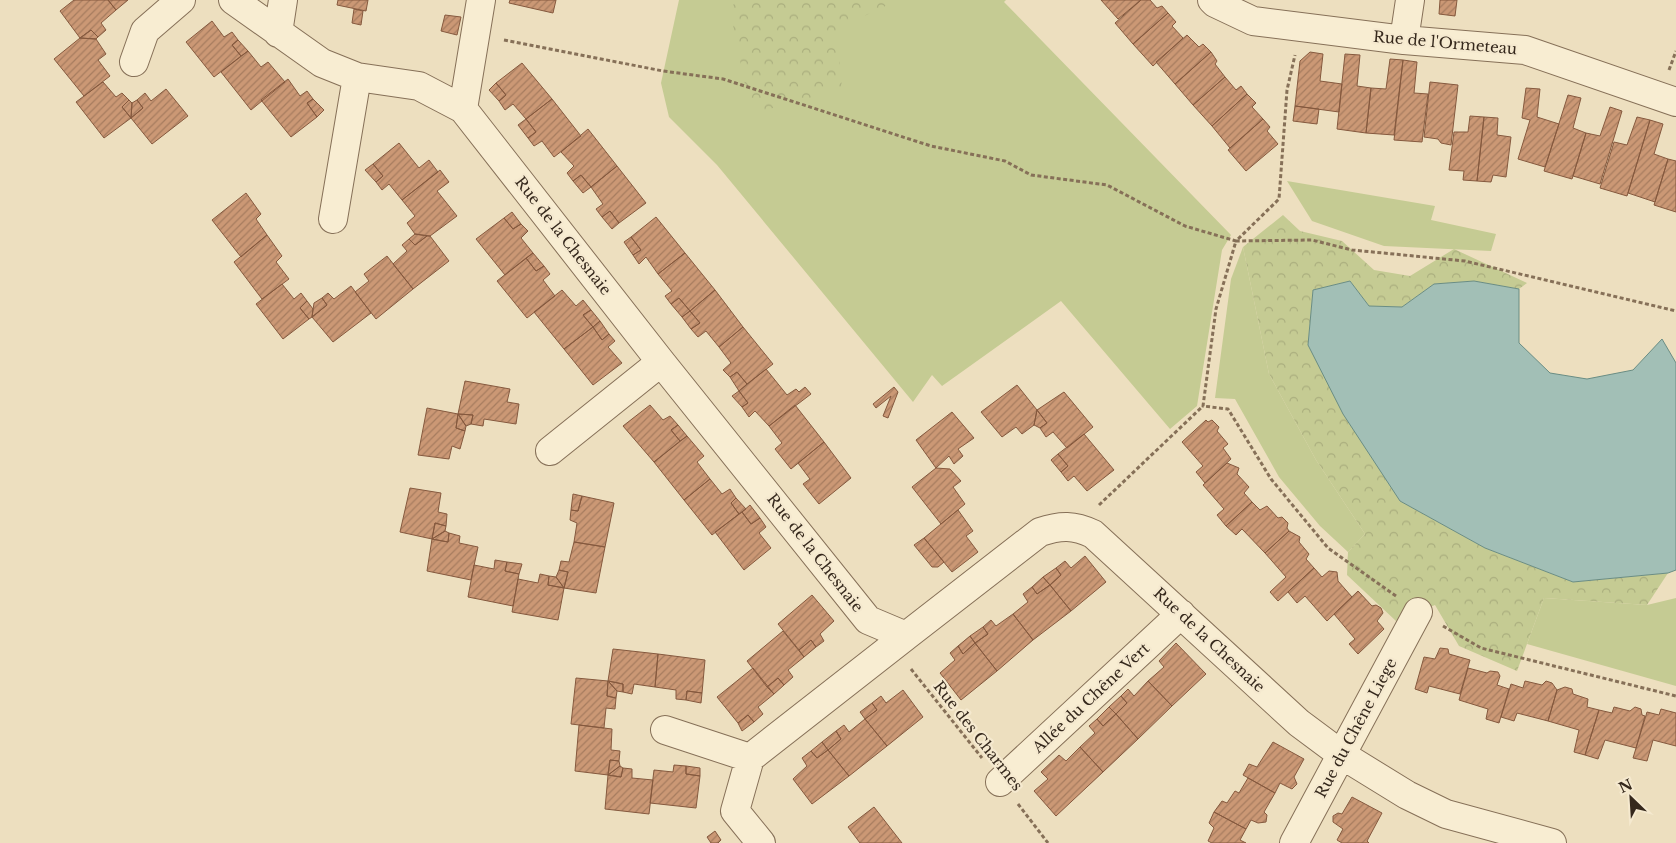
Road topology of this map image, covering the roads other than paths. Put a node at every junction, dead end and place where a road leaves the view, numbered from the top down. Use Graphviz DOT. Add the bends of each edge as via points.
graph roads {
  1 [pos="180,0"];
  2 [pos="233,0"];
  3 [pos="283,0"];
  4 [pos="481,0"];
  5 [pos="1212,0"];
  6 [pos="1410,0"];
  7 [pos="278,33"];
  8 [pos="1404,40"];
  9 [pos="134,62"];
  10 [pos="356,77"];
  11 [pos="1676,102"];
  12 [pos="463,108"];
  13 [pos="333,219"];
  14 [pos="661,362"];
  15 [pos="550,451"];
  16 [pos="1418,612"];
  17 [pos="1181,614"];
  18 [pos="906,636"];
  19 [pos="665,730"];
  20 [pos="1342,756"];
  21 [pos="750,758"];
  22 [pos="1000,782"];
  23 [pos="761,843"];
  24 [pos="1294,843"];
  25 [pos="1552,843"];
  1 -- 9 [label="street" via="145,31"];
  2 -- 7 [label="street, Rue de la Chesnaie"];
  3 -- 7 [label="street"];
  4 -- 12 [label="street"];
  5 -- 8 [label="street, Rue de l'Ormeteau" via="1253,22"];
  6 -- 8 [label="street"];
  7 -- 10 [label="street, Rue de la Chesnaie" via="322,63"];
  8 -- 11 [label="street, Rue de l'Ormeteau" via="1525,50"];
  10 -- 12 [label="street, Rue de la Chesnaie" via="418,86"];
  10 -- 13 [label="street"];
  12 -- 14 [label="street, Rue de la Chesnaie"];
  14 -- 15 [label="street"];
  14 -- 18 [label="street, Rue de la Chesnaie" via="868,620"];
  16 -- 20 [label="street, Rue du Chêne Liege"];
  17 -- 18 [label="street, Rue de la Chesnaie" via="1093,534 1076,526 1057,526 1040,532"];
  17 -- 20 [label="street, Rue de la Chesnaie" via="1299,723"];
  17 -- 22 [label="street, Allée du Chêne Vert"];
  18 -- 21 [label="street"];
  19 -- 21 [label="street"];
  20 -- 24 [label="street, Rue du Chêne Liege"];
  20 -- 25 [label="street, Rue de la Chesnaie" via="1446,814"];
  21 -- 23 [label="street" via="735,811"];
}
